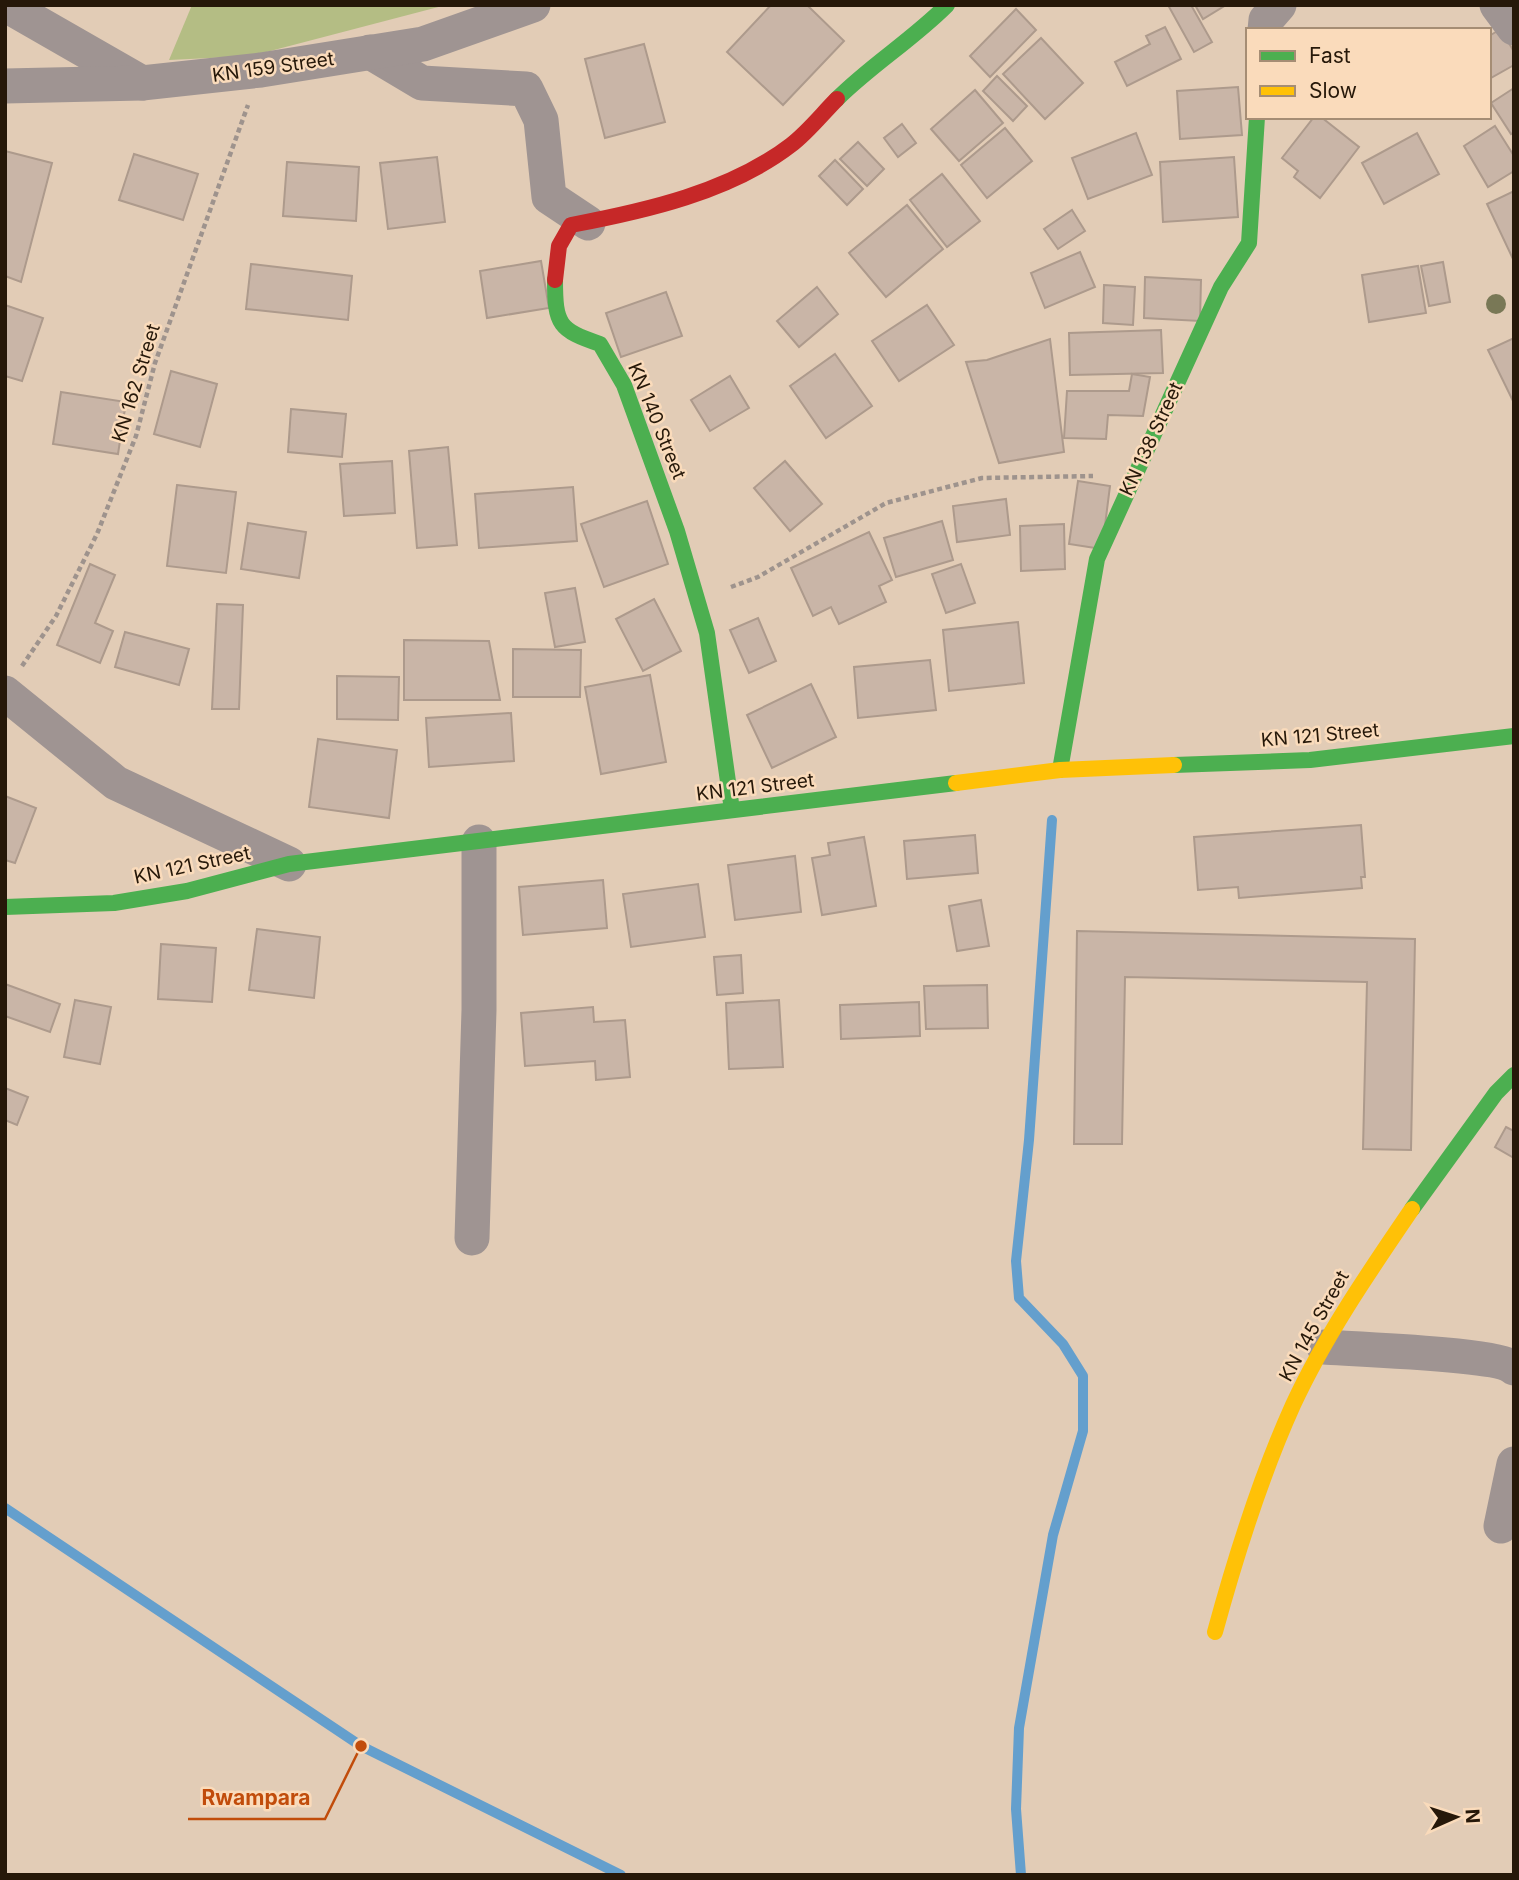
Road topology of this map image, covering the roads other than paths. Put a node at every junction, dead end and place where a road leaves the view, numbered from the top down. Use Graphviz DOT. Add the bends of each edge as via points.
graph roads {
  1 [pos="6,5"];
  2 [pos="533,5"];
  3 [pos="947,5"];
  4 [pos="1279,5"];
  5 [pos="1497,5"];
  6 [pos="1265,28"];
  7 [pos="1514,28"];
  8 [pos="370,52"];
  9 [pos="142,82"];
  10 [pos="5,86"];
  11 [pos="1257,119"];
  12 [pos="588,223"];
  13 [pos="12,681"];
  14 [pos="1514,736"];
  15 [pos="1060,770"];
  16 [pos="732,810"];
  17 [pos="479,842"];
  18 [pos="289,864"];
  19 [pos="5,907"];
  20 [pos="1514,1075"];
  21 [pos="472,1238"];
  22 [pos="1324,1347"];
  23 [pos="1514,1368"];
  24 [pos="1514,1464"];
  25 [pos="1501,1526"];
  26 [pos="1215,1632"];
  1 -- 9 [label="street"];
  2 -- 8 [label="street, KN 159 Street" via="423,44"];
  3 -- 12 [label="street, KN 140 Street" via="916,36 860,76 791,145 743,173 658,208"];
  4 -- 6 [label="street"];
  5 -- 7 [label="street"];
  8 -- 9 [label="street, KN 159 Street" via="261,70"];
  8 -- 12 [label="street" via="422,83 526,89 541,120 549,197"];
  9 -- 10 [label="street, KN 159 Street"];
  11 -- 15 [label="street, KN 138 Street" via="1249,243 1221,287 1097,559"];
  12 -- 16 [label="street, KN 140 Street" via="564,231 557,249 553,274 563,327 574,336 600,344 624,385 677,531 707,633"];
  13 -- 18 [label="street" via="116,783"];
  14 -- 15 [label="street, KN 121 Street" via="1310,760"];
  15 -- 16 [label="street, KN 121 Street"];
  16 -- 17 [label="street, KN 121 Street"];
  17 -- 18 [label="street, KN 121 Street"];
  17 -- 21 [label="street"];
  18 -- 19 [label="street, KN 121 Street" via="187,891 127,901"];
  20 -- 22 [label="street, KN 145 Street" via="1496,1093 1359,1285"];
  22 -- 23 [label="street" via="1482,1359"];
  22 -- 26 [label="street, KN 145 Street" via="1275,1449"];
  24 -- 25 [label="street"];
}
